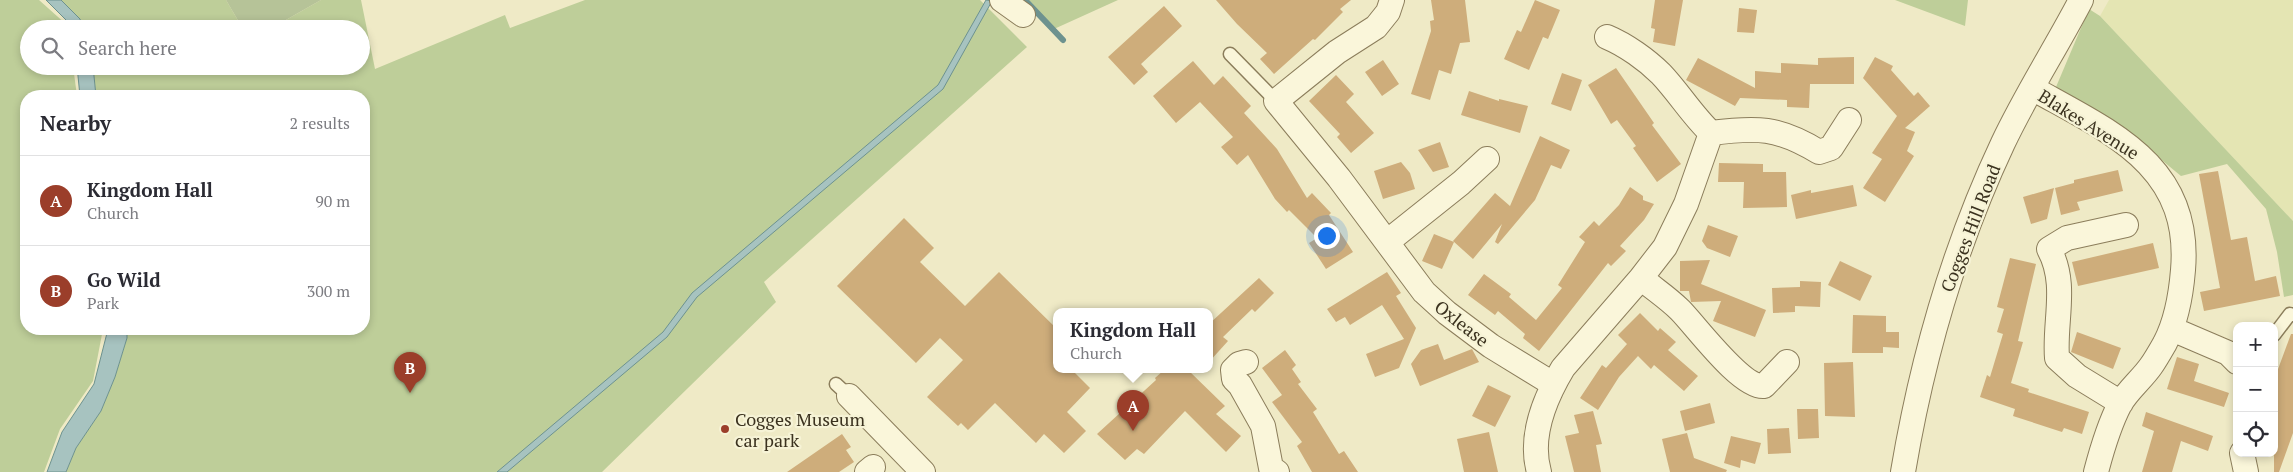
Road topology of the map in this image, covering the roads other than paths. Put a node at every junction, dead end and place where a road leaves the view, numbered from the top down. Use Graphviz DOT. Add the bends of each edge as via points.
graph roads {
  1 [pos="1002,0"];
  2 [pos="1392,0"];
  3 [pos="2082,0"];
  4 [pos="1023,15"];
  5 [pos="1608,37"];
  6 [pos="1230,54"];
  7 [pos="2032,88"];
  8 [pos="1276,102"];
  9 [pos="1849,120"];
  10 [pos="1711,133"];
  11 [pos="1487,159"];
  12 [pos="2126,225"];
  13 [pos="1387,242"];
  14 [pos="1641,278"];
  15 [pos="2293,315"];
  16 [pos="2172,329"];
  17 [pos="2278,330"];
  18 [pos="2233,358"];
  19 [pos="1246,362"];
  20 [pos="1787,362"];
  21 [pos="1554,384"];
  22 [pos="842,390"];
  23 [pos="2121,404"];
  24 [pos="2243,457"];
  25 [pos="1271,471"];
  26 [pos="923,472"];
  27 [pos="1539,472"];
  28 [pos="1902,472"];
  29 [pos="2096,472"];
  30 [pos="2246,472"];
  1 -- 4 [label="street"];
  2 -- 8 [label="street" via="1388,12 1376,27 1337,52"];
  3 -- 7 [label="street, Cogges Hill Road"];
  5 -- 10 [label="street" via="1652,66"];
  6 -- 8 [label="lane, Oxlease"];
  7 -- 16 [label="street, Blakes Avenue" via="2111,135 2145,159 2159,174 2183,230 2185,252 2181,295"];
  7 -- 28 [label="street, Cogges Hill Road" via="1990,174 1951,274 1914,408"];
  8 -- 13 [label="street, Oxlease"];
  9 -- 10 [label="street" via="1831,148 1819,152 1796,138 1771,130"];
  10 -- 14 [label="street" via="1686,204 1665,247"];
  11 -- 13 [label="street"];
  12 -- 23 [label="street" via="2067,238 2049,249 2056,262 2060,289 2057,358 2077,376"];
  13 -- 21 [label="street, Oxlease" via="1424,292 1447,313 1491,346"];
  14 -- 20 [label="street" via="1681,310 1716,351 1751,383 1764,386"];
  14 -- 21 [label="street" via="1563,368"];
  15 -- 17 [label="lane" via="2290,314"];
  16 -- 18 [label="street"];
  16 -- 23 [label="street, Blakes Avenue" via="2151,366"];
  19 -- 25 [label="street" via="1233,370 1234,379 1263,426"];
  21 -- 27 [label="street" via="1535,442"];
  22 -- 26 [label="street"];
  23 -- 29 [label="street, Blakes Avenue"];
  24 -- 30 [label="street"];
}
